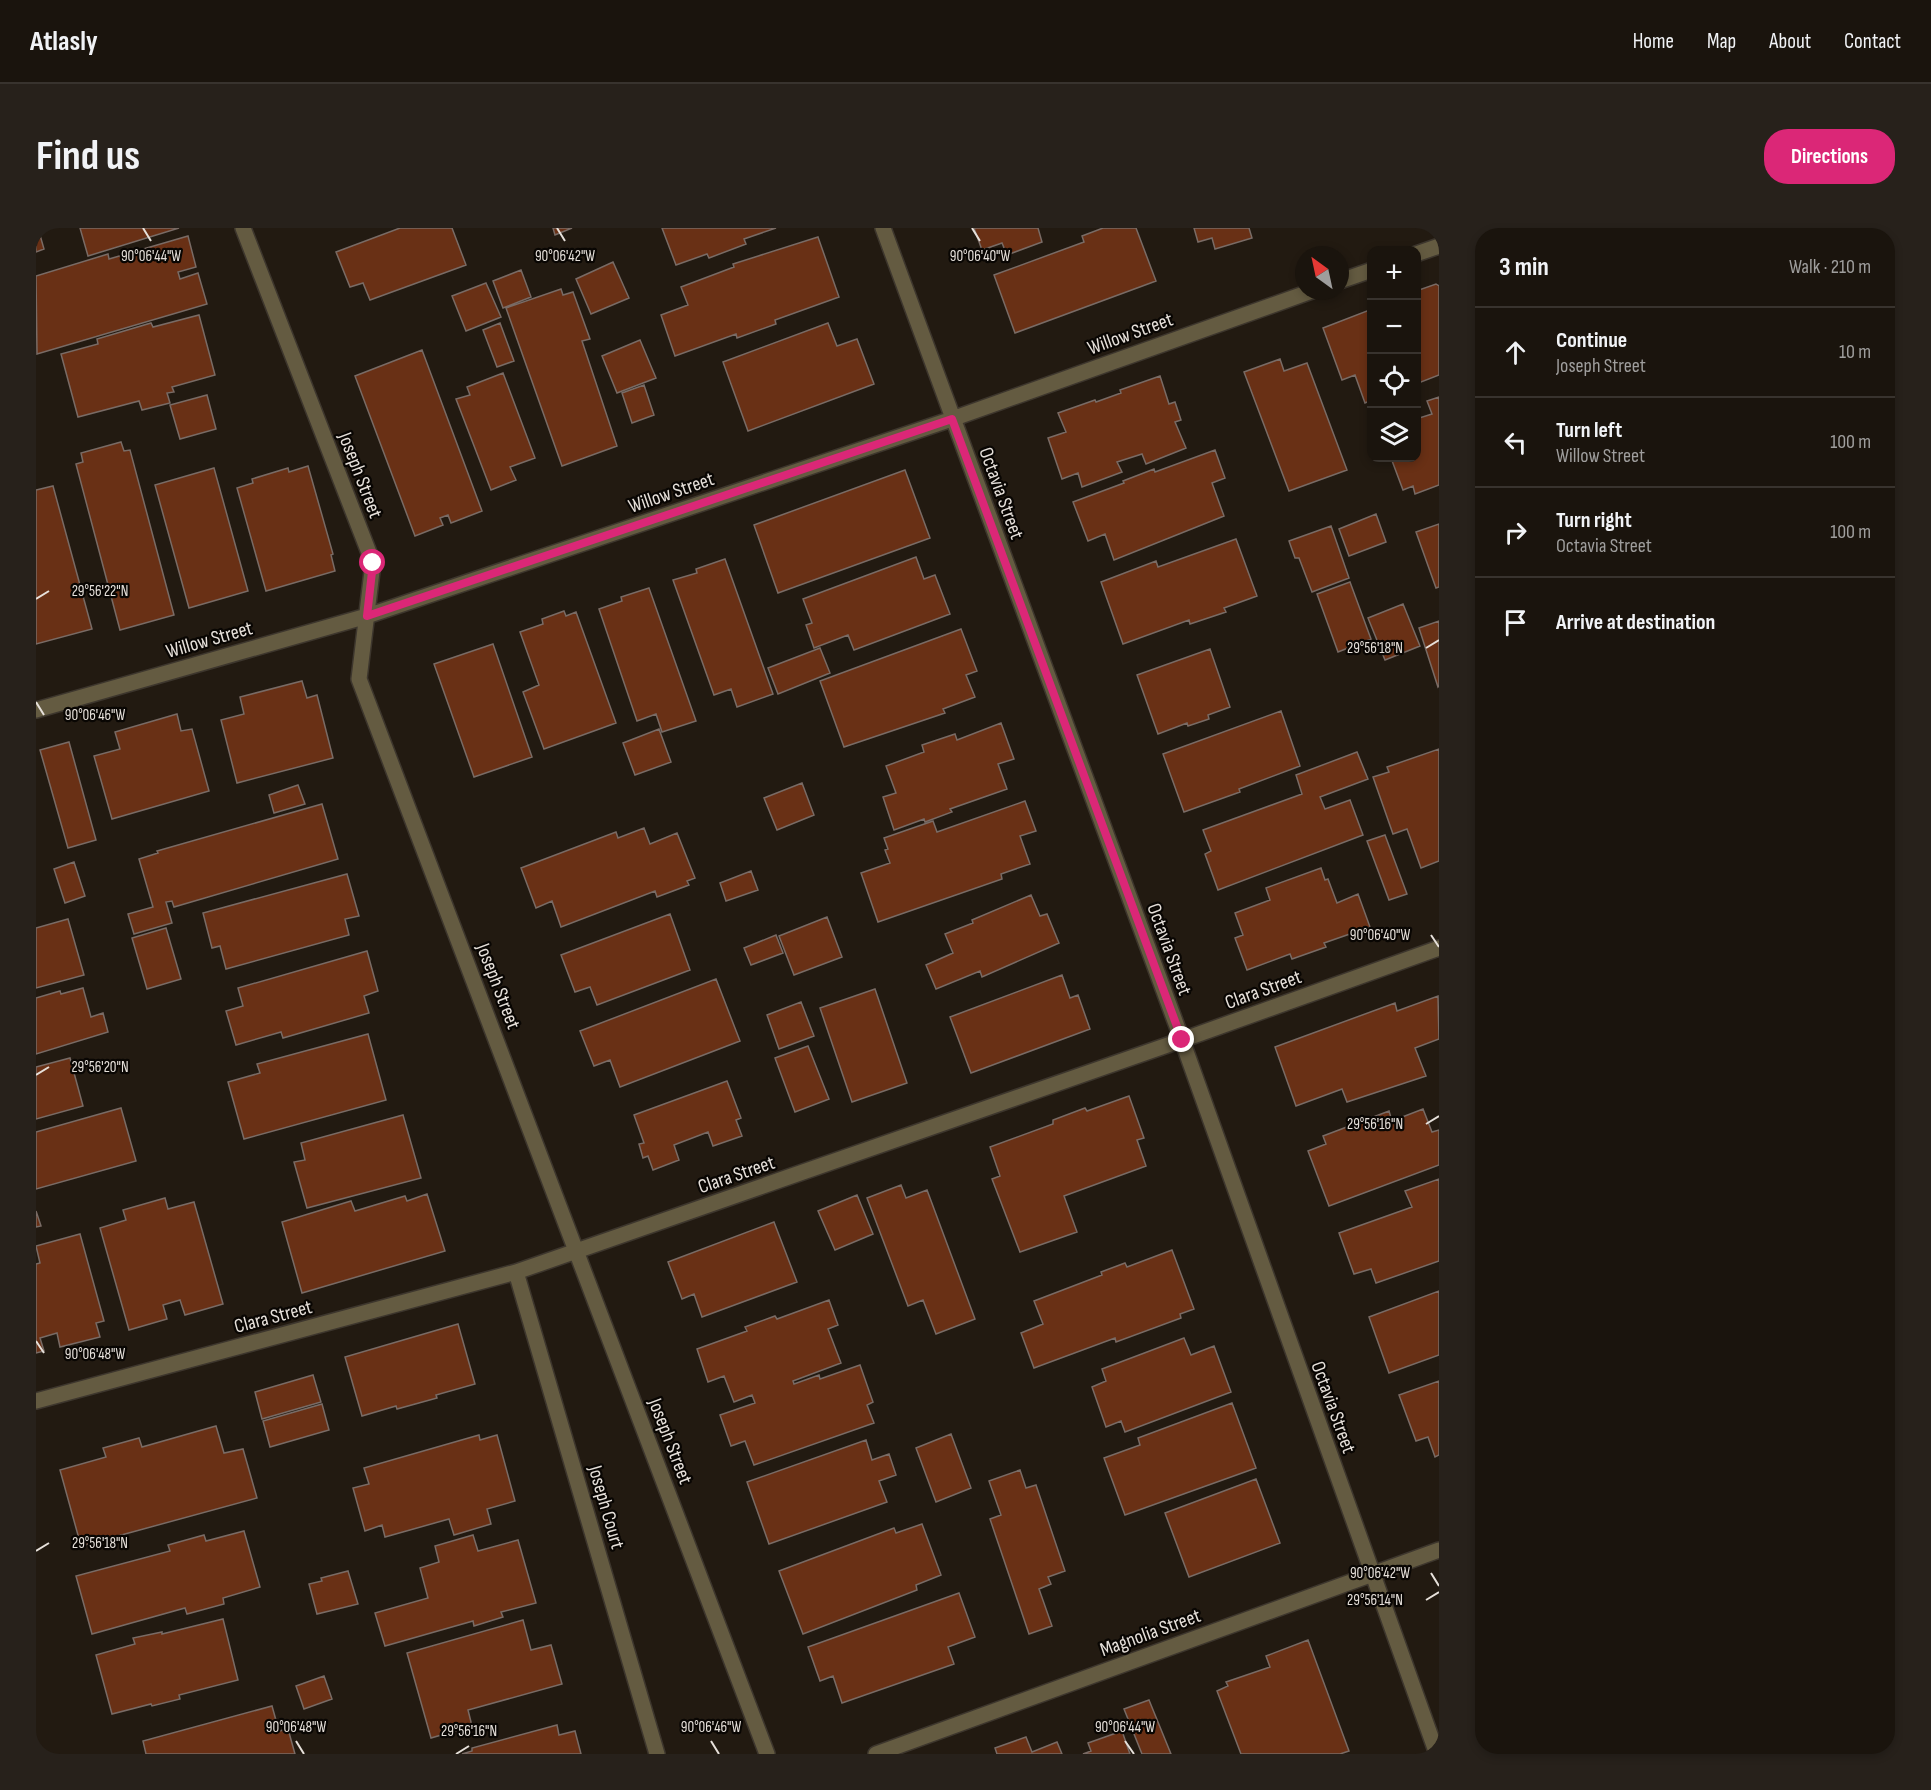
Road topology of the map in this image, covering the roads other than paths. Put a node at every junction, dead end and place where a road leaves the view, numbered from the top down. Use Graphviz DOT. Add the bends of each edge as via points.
graph roads {
  1 [pos="243,228"];
  2 [pos="883,228"];
  3 [pos="1439,246"];
  4 [pos="1421,252"];
  5 [pos="1367,271"];
  6 [pos="1349,278"];
  7 [pos="1295,297"];
  8 [pos="952,419"];
  9 [pos="367,616"];
  10 [pos="36,710"];
  11 [pos="1439,948"];
  12 [pos="1182,1040"];
  13 [pos="577,1252"];
  14 [pos="516,1272"];
  15 [pos="36,1401"];
  16 [pos="1439,1550"];
  17 [pos="1371,1574"];
  18 [pos="657,1754"];
  19 [pos="767,1754"];
  20 [pos="876,1754"];
  21 [pos="1437,1754"];
  1 -- 9 [label="street, Joseph Street" via="373,563"];
  2 -- 8 [label="street, Octavia Street"];
  3 -- 4 [label="street"];
  5 -- 6 [label="street"];
  7 -- 8 [label="street, Willow Street"];
  8 -- 9 [label="street, Willow Street"];
  8 -- 12 [label="street, Octavia Street"];
  9 -- 10 [label="street, Willow Street"];
  9 -- 13 [label="street, Joseph Street" via="359,679"];
  11 -- 12 [label="street, Clara Street"];
  12 -- 13 [label="street, Clara Street"];
  12 -- 17 [label="street, Octavia Street"];
  13 -- 14 [label="street, Clara Street"];
  13 -- 19 [label="street, Joseph Street"];
  14 -- 15 [label="street, Clara Street"];
  14 -- 18 [label="street, Joseph Court"];
  16 -- 17 [label="street, Magnolia Street"];
  17 -- 20 [label="street, Magnolia Street"];
  17 -- 21 [label="street, Octavia Street"];
}
